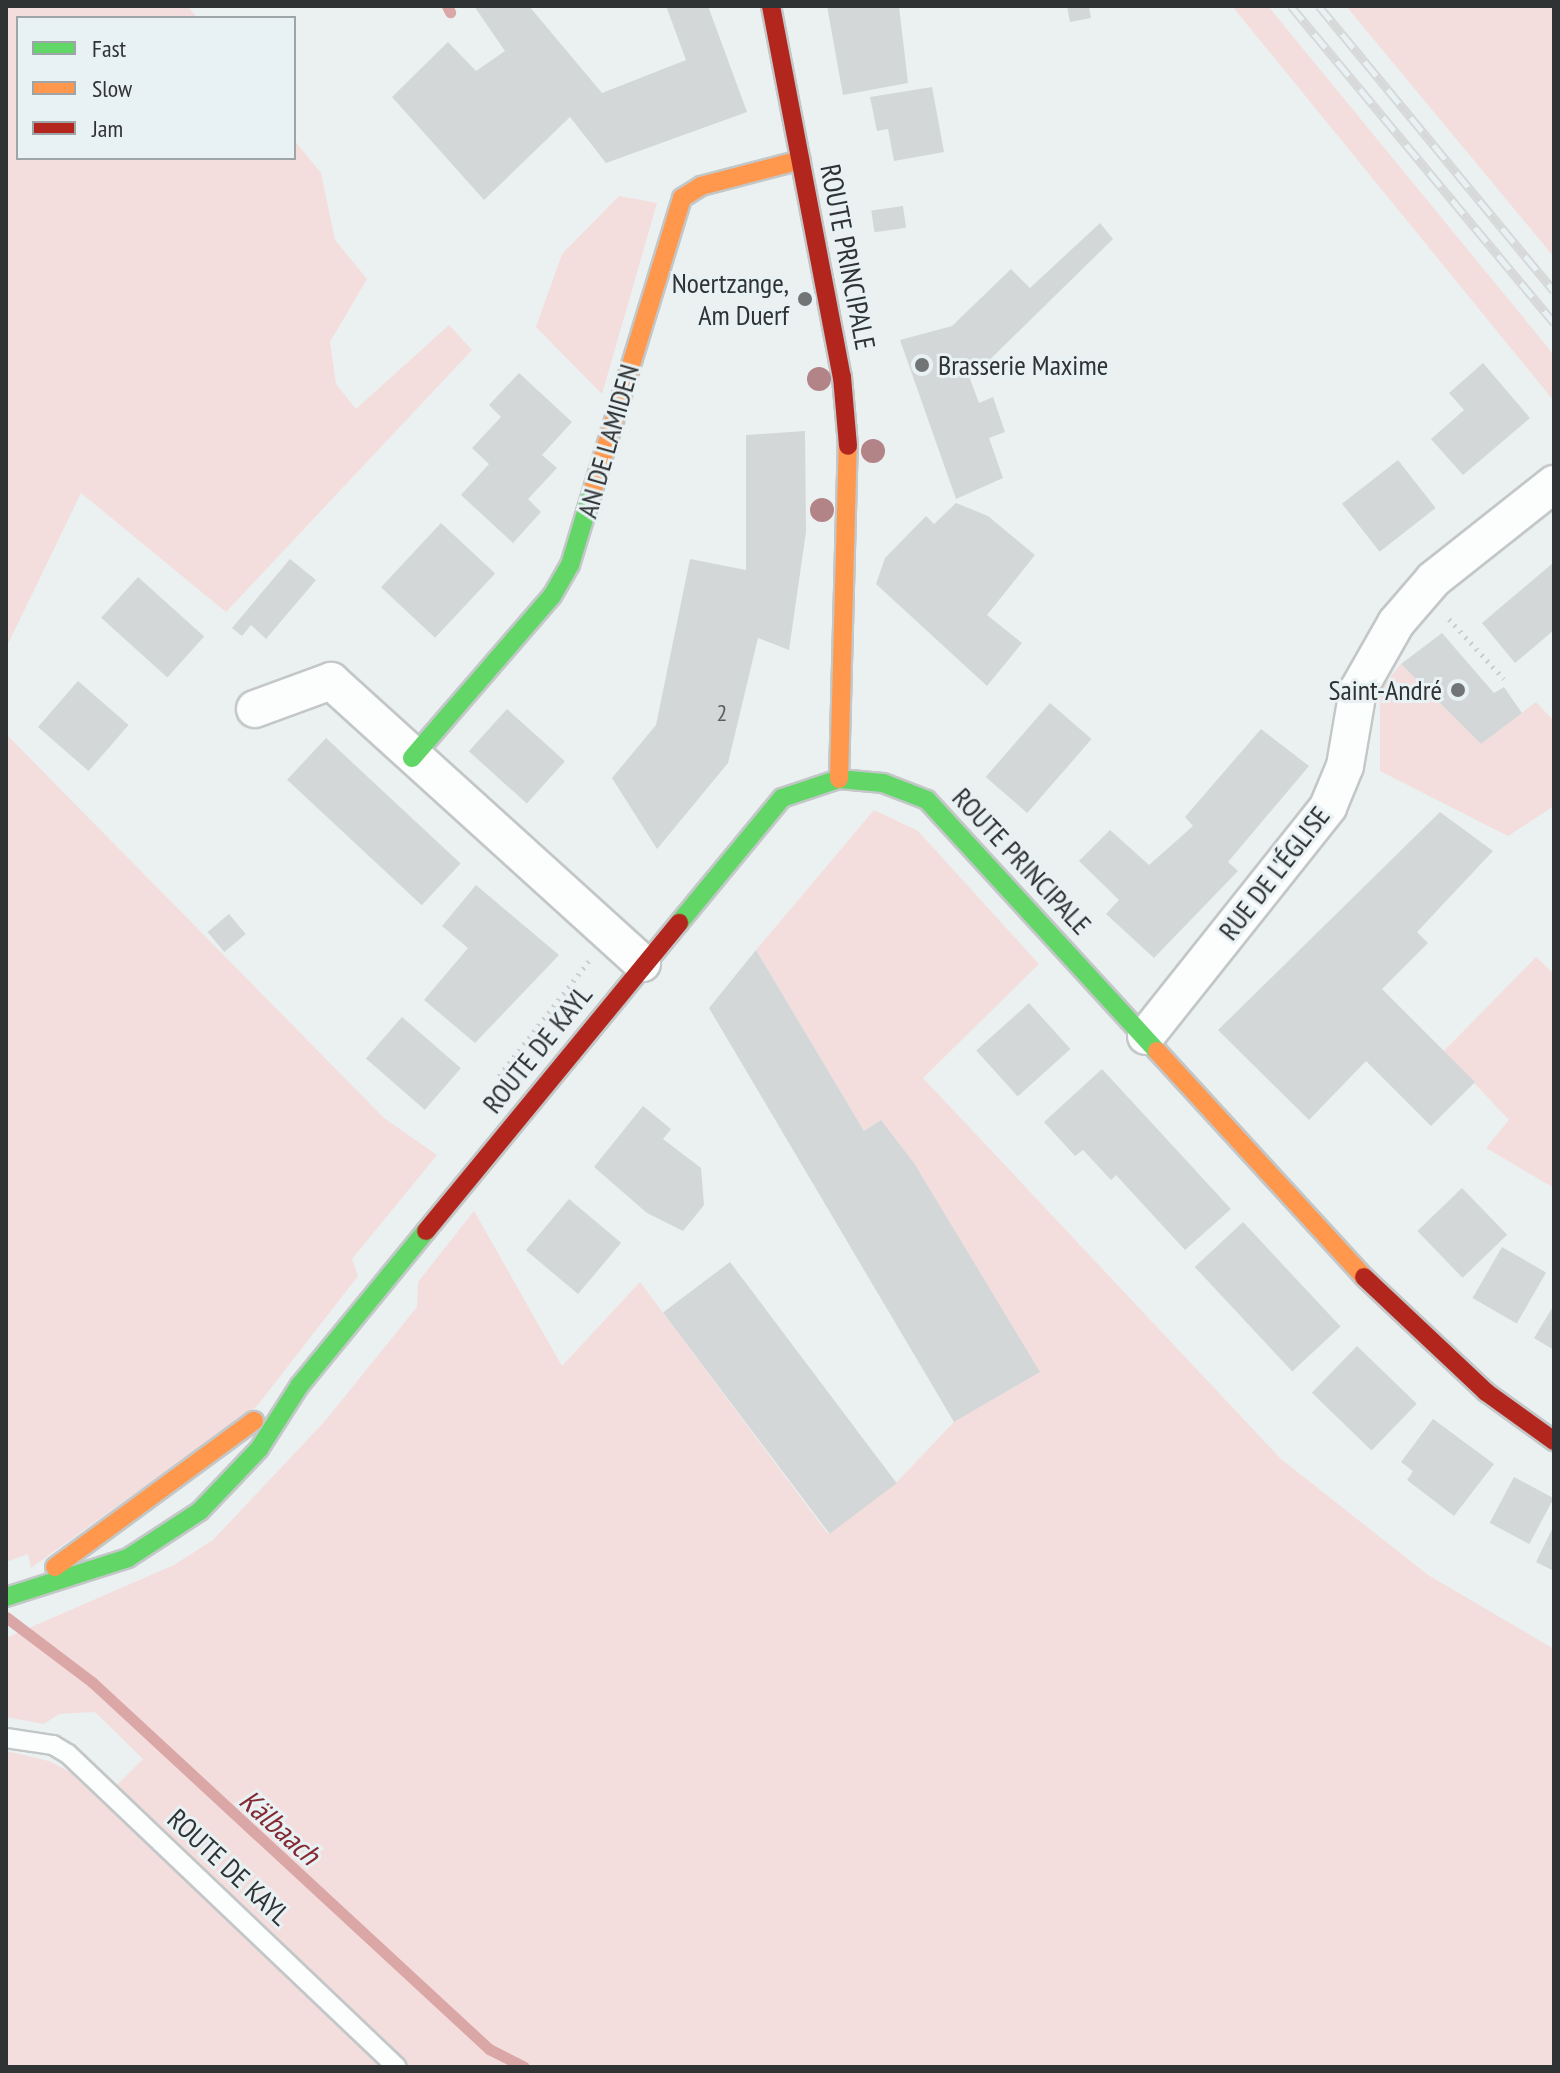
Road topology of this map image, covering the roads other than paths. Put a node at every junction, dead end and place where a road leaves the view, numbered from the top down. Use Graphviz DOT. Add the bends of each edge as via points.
graph roads {
  1 [pos="771,6"];
  2 [pos="801,160"];
  3 [pos="1554,484"];
  4 [pos="255,709"];
  5 [pos="412,758"];
  6 [pos="839,779"];
  7 [pos="642,963"];
  8 [pos="1146,1036"];
  9 [pos="300,1385"];
  10 [pos="1554,1441"];
  11 [pos="6,1597"];
  12 [pos="6,1738"];
  13 [pos="397,2067"];
  1 -- 2 [label="main road, ROUTE PRINCIPALE"];
  2 -- 5 [label="main road, AN DE LAMIDEN" via="701,186 682,198 570,565 552,596"];
  2 -- 6 [label="main road, ROUTE PRINCIPALE" via="842,377 849,462"];
  3 -- 8 [label="street, RUE DE L'ÉGLISE" via="1434,579 1396,623 1358,690 1345,766 1328,807"];
  4 -- 5 [label="street" via="331,681"];
  5 -- 7 [label="street"];
  6 -- 7 [label="main road, ROUTE DE KAYL" via="782,798"];
  6 -- 8 [label="main road, ROUTE PRINCIPALE" via="883,783 927,800"];
  7 -- 9 [label="main road, ROUTE DE KAYL"];
  8 -- 10 [label="main road, ROUTE PRINCIPALE" via="1387,1303 1486,1392"];
  9 -- 11 [label="main road, ROUTE DE KAYL" via="78,1554"];
  9 -- 11 [label="main road, ROUTE DE KAYL" via="259,1449 167,1538 74,1580"];
  12 -- 13 [label="lane, ROUTE DE KAYL" via="68,1754"];
}
